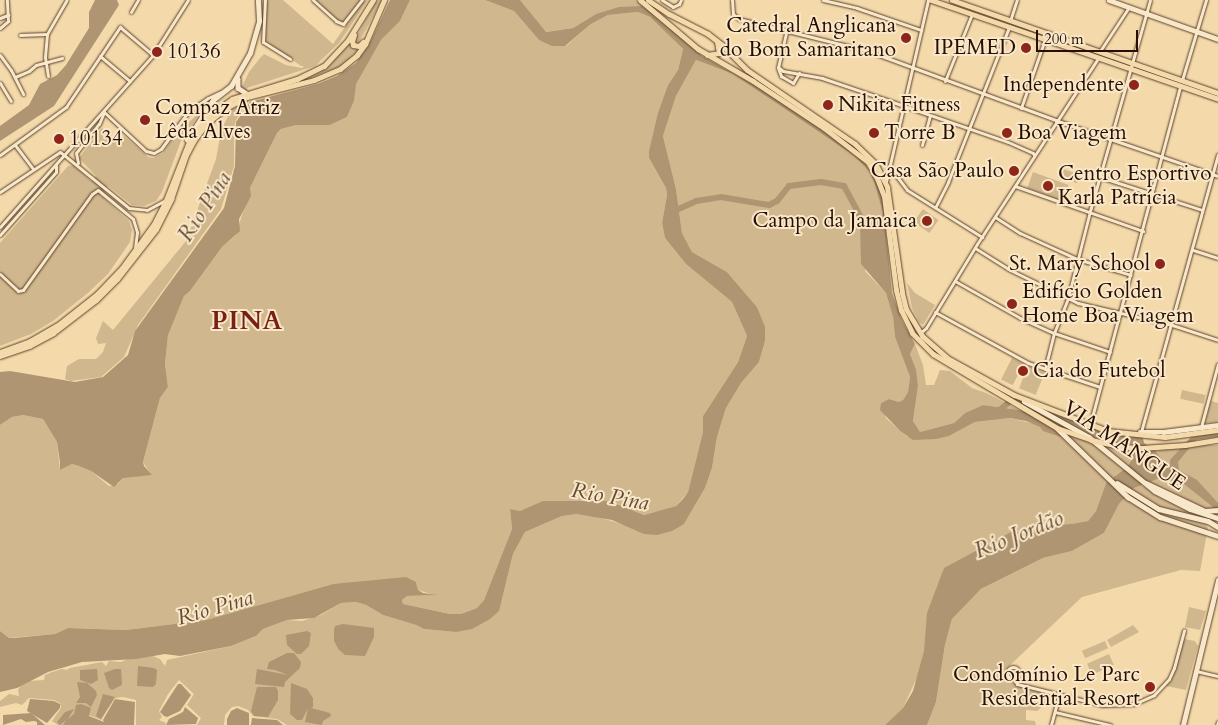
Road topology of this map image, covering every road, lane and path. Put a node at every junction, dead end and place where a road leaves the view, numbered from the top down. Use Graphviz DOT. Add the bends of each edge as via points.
graph roads {
  1 [pos="7,0"];
  2 [pos="67,0"];
  3 [pos="138,0"];
  4 [pos="188,0"];
  5 [pos="258,0"];
  6 [pos="264,0"];
  7 [pos="312,0"];
  8 [pos="362,0"];
  9 [pos="374,0"];
  10 [pos="384,0"];
  11 [pos="640,0"];
  12 [pos="648,0"];
  13 [pos="662,0"];
  14 [pos="680,0"];
  15 [pos="732,0"];
  16 [pos="823,0"];
  17 [pos="930,0"];
  18 [pos="952,0"];
  19 [pos="1017,0"];
  20 [pos="1108,0"];
  21 [pos="1150,0"];
  22 [pos="1206,0"];
  23 [pos="1129,7"];
  24 [pos="131,12"];
  25 [pos="1146,13"];
  26 [pos="8,14"];
  27 [pos="972,14"];
  28 [pos="0,18"];
  29 [pos="375,22"];
  30 [pos="1010,23"];
  31 [pos="0,28"];
  32 [pos="921,30"];
  33 [pos="1196,31"];
  34 [pos="786,33"];
  35 [pos="46,34"];
  36 [pos="20,35"];
  37 [pos="1045,39"];
  38 [pos="1218,39"];
  39 [pos="716,40"];
  40 [pos="154,54"];
  41 [pos="1100,54"];
  42 [pos="0,55"];
  43 [pos="100,55"];
  44 [pos="707,55"];
  45 [pos="62,58"];
  46 [pos="290,60"];
  47 [pos="45,63"];
  48 [pos="1130,65"];
  49 [pos="780,68"];
  50 [pos="912,69"];
  51 [pos="239,72"];
  52 [pos="799,73"];
  53 [pos="48,76"];
  54 [pos="15,77"];
  55 [pos="945,80"];
  56 [pos="130,81"];
  57 [pos="0,83"];
  58 [pos="1181,83"];
  59 [pos="222,92"];
  60 [pos="250,93"];
  61 [pos="1218,93"];
  62 [pos="22,94"];
  63 [pos="983,94"];
  64 [pos="1218,99"];
  65 [pos="11,101"];
  66 [pos="903,106"];
  67 [pos="1021,108"];
  68 [pos="104,112"];
  69 [pos="930,116"];
  70 [pos="1058,121"];
  71 [pos="967,130"];
  72 [pos="1110,139"];
  73 [pos="15,145"];
  74 [pos="922,145"];
  75 [pos="1034,154"];
  76 [pos="1218,154"];
  77 [pos="0,155"];
  78 [pos="64,155"];
  79 [pos="181,156"];
  80 [pos="1162,156"];
  81 [pos="56,165"];
  82 [pos="82,168"];
  83 [pos="889,168"];
  84 [pos="33,169"];
  85 [pos="1213,174"];
  86 [pos="1218,176"];
  87 [pos="1100,177"];
  88 [pos="886,182"];
  89 [pos="1015,186"];
  90 [pos="0,192"];
  91 [pos="1152,194"];
  92 [pos="166,200"];
  93 [pos="936,206"];
  94 [pos="1202,210"];
  95 [pos="1090,211"];
  96 [pos="994,217"];
  97 [pos="0,227"];
  98 [pos="1142,231"];
  99 [pos="0,235"];
  100 [pos="982,237"];
  101 [pos="975,248"];
  102 [pos="136,250"];
  103 [pos="1193,250"];
  104 [pos="1218,258"];
  105 [pos="1077,259"];
  106 [pos="0,274"];
  107 [pos="1131,275"];
  108 [pos="954,281"];
  109 [pos="1068,298"];
  110 [pos="935,312"];
  111 [pos="1121,313"];
  112 [pos="1172,325"];
  113 [pos="1054,333"];
  114 [pos="920,334"];
  115 [pos="1218,340"];
  116 [pos="0,352"];
  117 [pos="1110,352"];
  118 [pos="0,356"];
  119 [pos="1218,364"];
  120 [pos="1045,369"];
  121 [pos="1100,388"];
  122 [pos="1014,395"];
  123 [pos="1090,425"];
  124 [pos="1218,425"];
  125 [pos="1057,428"];
  126 [pos="1202,428"];
  127 [pos="1108,430"];
  128 [pos="1218,430"];
  129 [pos="1141,432"];
  130 [pos="1218,440"];
  131 [pos="1112,479"];
  132 [pos="1140,480"];
  133 [pos="1218,510"];
  134 [pos="1218,518"];
  135 [pos="1218,527"];
  136 [pos="1218,536"];
  137 [pos="1218,580"];
  138 [pos="1184,630"];
  139 [pos="1196,672"];
  140 [pos="1218,676"];
  141 [pos="1016,678"];
  142 [pos="1059,695"];
  143 [pos="1054,712"];
  144 [pos="1051,725"];
  145 [pos="1110,725"];
  146 [pos="1182,725"];
  1 -- 26 [label="street"];
  2 -- 35 [label="street"];
  3 -- 24 [label="street"];
  4 -- 40 [label="street"];
  5 -- 51 [label="main road" via="259,21 255,40"];
  6 -- 46 [label="street" via="263,42"];
  7 -- 8 [label="street" via="343,24"];
  9 -- 29 [label="main road" via="352,39 353,45 361,45"];
  9 -- 60 [label="main road" via="348,40 324,66 297,79"];
  10 -- 29 [label="main road"];
  11 -- 44 [label="main road"];
  12 -- 39 [label="main road"];
  13 -- 14 [label="street" via="676,6"];
  15 -- 34 [label="street" via="736,17"];
  16 -- 32 [label="street"];
  17 -- 27 [label="main road"];
  17 -- 32 [label="street"];
  18 -- 30 [label="main road"];
  19 -- 30 [label="street"];
  20 -- 23 [label="main road"];
  21 -- 25 [label="street"];
  22 -- 33 [label="street"];
  23 -- 25 [label="main road"];
  23 -- 41 [label="street"];
  25 -- 33 [label="main road"];
  25 -- 48 [label="street"];
  26 -- 28 [label="street"];
  26 -- 31 [label="street" via="7,22"];
  27 -- 30 [label="main road"];
  27 -- 55 [label="street"];
  29 -- 60 [label="main road" via="359,52 340,69 314,80"];
  30 -- 37 [label="main road"];
  30 -- 41 [label="main road"];
  30 -- 63 [label="street"];
  32 -- 50 [label="street"];
  33 -- 38 [label="main road"];
  33 -- 58 [label="street"];
  34 -- 49 [label="street"];
  34 -- 50 [label="street" via="850,46"];
  35 -- 36 [label="street"];
  35 -- 47 [label="street"];
  37 -- 41 [label="main road"];
  37 -- 67 [label="street"];
  39 -- 44 [label="main road" via="719,53"];
  39 -- 88 [label="main road" via="751,74 860,148 875,163"];
  40 -- 43 [label="street" via="123,27 118,28"];
  40 -- 56 [label="street"];
  41 -- 48 [label="main road"];
  41 -- 70 [label="street"];
  42 -- 54 [label="street"];
  43 -- 56 [label="street"];
  43 -- 73 [label="street" via="66,107"];
  44 -- 125 [label="main road" via="824,128 868,162 884,196 896,290 904,319 912,332 942,360"];
  45 -- 47 [label="street"];
  47 -- 53 [label="street"];
  47 -- 54 [label="street"];
  48 -- 58 [label="main road"];
  48 -- 72 [label="street"];
  49 -- 52 [label="street"];
  49 -- 52 [label="street" via="781,76 793,83"];
  50 -- 55 [label="street"];
  50 -- 66 [label="street"];
  51 -- 59 [label="main road" via="231,86"];
  51 -- 60 [label="main road" via="237,86 240,91"];
  52 -- 66 [label="street"];
  54 -- 62 [label="street"];
  55 -- 63 [label="street"];
  56 -- 68 [label="street"];
  57 -- 65 [label="street"];
  58 -- 61 [label="main road"];
  58 -- 64 [label="main road"];
  58 -- 80 [label="street"];
  59 -- 68 [label="street" via="188,112 161,149 154,153 146,151"];
  59 -- 79 [label="main road" via="193,129"];
  60 -- 79 [label="main road" via="226,102 208,116 193,133"];
  60 -- 118 [label="main road" via="224,109 199,132 156,229 117,279 59,329 30,346"];
  63 -- 67 [label="street"];
  63 -- 71 [label="street"];
  66 -- 69 [label="street"];
  66 -- 83 [label="street"];
  67 -- 70 [label="street"];
  68 -- 78 [label="street"];
  68 -- 82 [label="street" via="99,124 75,155"];
  69 -- 71 [label="street"];
  69 -- 74 [label="street"];
  70 -- 72 [label="street"];
  70 -- 75 [label="street"];
  71 -- 75 [label="street"];
  71 -- 93 [label="street"];
  72 -- 80 [label="street"];
  72 -- 87 [label="street"];
  73 -- 77 [label="street"];
  73 -- 84 [label="street"];
  75 -- 89 [label="street"];
  76 -- 85 [label="street"];
  78 -- 81 [label="street"];
  78 -- 82 [label="street"];
  78 -- 84 [label="street" via="60,152"];
  79 -- 92 [label="main road"];
  80 -- 85 [label="street"];
  80 -- 91 [label="street"];
  81 -- 97 [label="street"];
  81 -- 99 [label="street" via="56,172"];
  82 -- 92 [label="street" via="129,208 147,210"];
  83 -- 88 [label="street"];
  83 -- 93 [label="street" via="904,188"];
  84 -- 90 [label="street"];
  85 -- 86 [label="street"];
  85 -- 94 [label="street"];
  87 -- 91 [label="street"];
  87 -- 95 [label="street"];
  88 -- 114 [label="main road" via="902,293 906,309"];
  89 -- 95 [label="street"];
  89 -- 96 [label="street"];
  91 -- 94 [label="street"];
  91 -- 98 [label="street"];
  92 -- 102 [label="main road"];
  93 -- 100 [label="street"];
  94 -- 103 [label="street"];
  95 -- 98 [label="street"];
  95 -- 105 [label="street"];
  96 -- 100 [label="street"];
  96 -- 105 [label="street" via="1020,233"];
  98 -- 107 [label="street"];
  100 -- 101 [label="street"];
  101 -- 108 [label="street"];
  101 -- 109 [label="street" via="1008,269"];
  102 -- 106 [label="street" via="137,232 133,219 98,190 23,290 18,291"];
  102 -- 116 [label="main road" via="105,286 64,320 30,341"];
  103 -- 104 [label="street"];
  103 -- 112 [label="street"];
  105 -- 107 [label="street"];
  105 -- 109 [label="street"];
  107 -- 111 [label="street"];
  108 -- 110 [label="street"];
  108 -- 113 [label="street"];
  109 -- 111 [label="street"];
  109 -- 113 [label="street"];
  110 -- 114 [label="street"];
  110 -- 120 [label="street" via="1000,349"];
  111 -- 112 [label="street"];
  111 -- 117 [label="street"];
  112 -- 115 [label="street"];
  112 -- 129 [label="street"];
  113 -- 117 [label="street"];
  113 -- 120 [label="street"];
  114 -- 122 [label="main road" via="947,358"];
  117 -- 121 [label="street"];
  119 -- 126 [label="street"];
  120 -- 121 [label="street"];
  121 -- 123 [label="street"];
  122 -- 123 [label="main road"];
  122 -- 132 [label="main road, VIA MANGUE" via="1089,438"];
  123 -- 127 [label="main road"];
  124 -- 126 [label="main road"];
  125 -- 130 [label="main road" via="1124,447 1160,448"];
  125 -- 131 [label="main road, VIA MANGUE"];
  126 -- 129 [label="main road"];
  127 -- 128 [label="main road" via="1175,436"];
  127 -- 129 [label="main road"];
  131 -- 135 [label="main road" via="1159,509 1208,521"];
  131 -- 136 [label="main road, VIA MANGUE" via="1128,497 1160,517"];
  132 -- 133 [label="main road" via="1205,511"];
  132 -- 134 [label="main road, VIA MANGUE" via="1178,504"];
  137 -- 139 [label="main road"];
  138 -- 142 [label="street" via="1171,675 1149,698 1118,706"];
  139 -- 140 [label="street"];
  139 -- 146 [label="main road"];
  141 -- 142 [label="street" via="1024,685"];
  142 -- 143 [label="street"];
  143 -- 144 [label="street"];
  143 -- 145 [label="street"];
}
